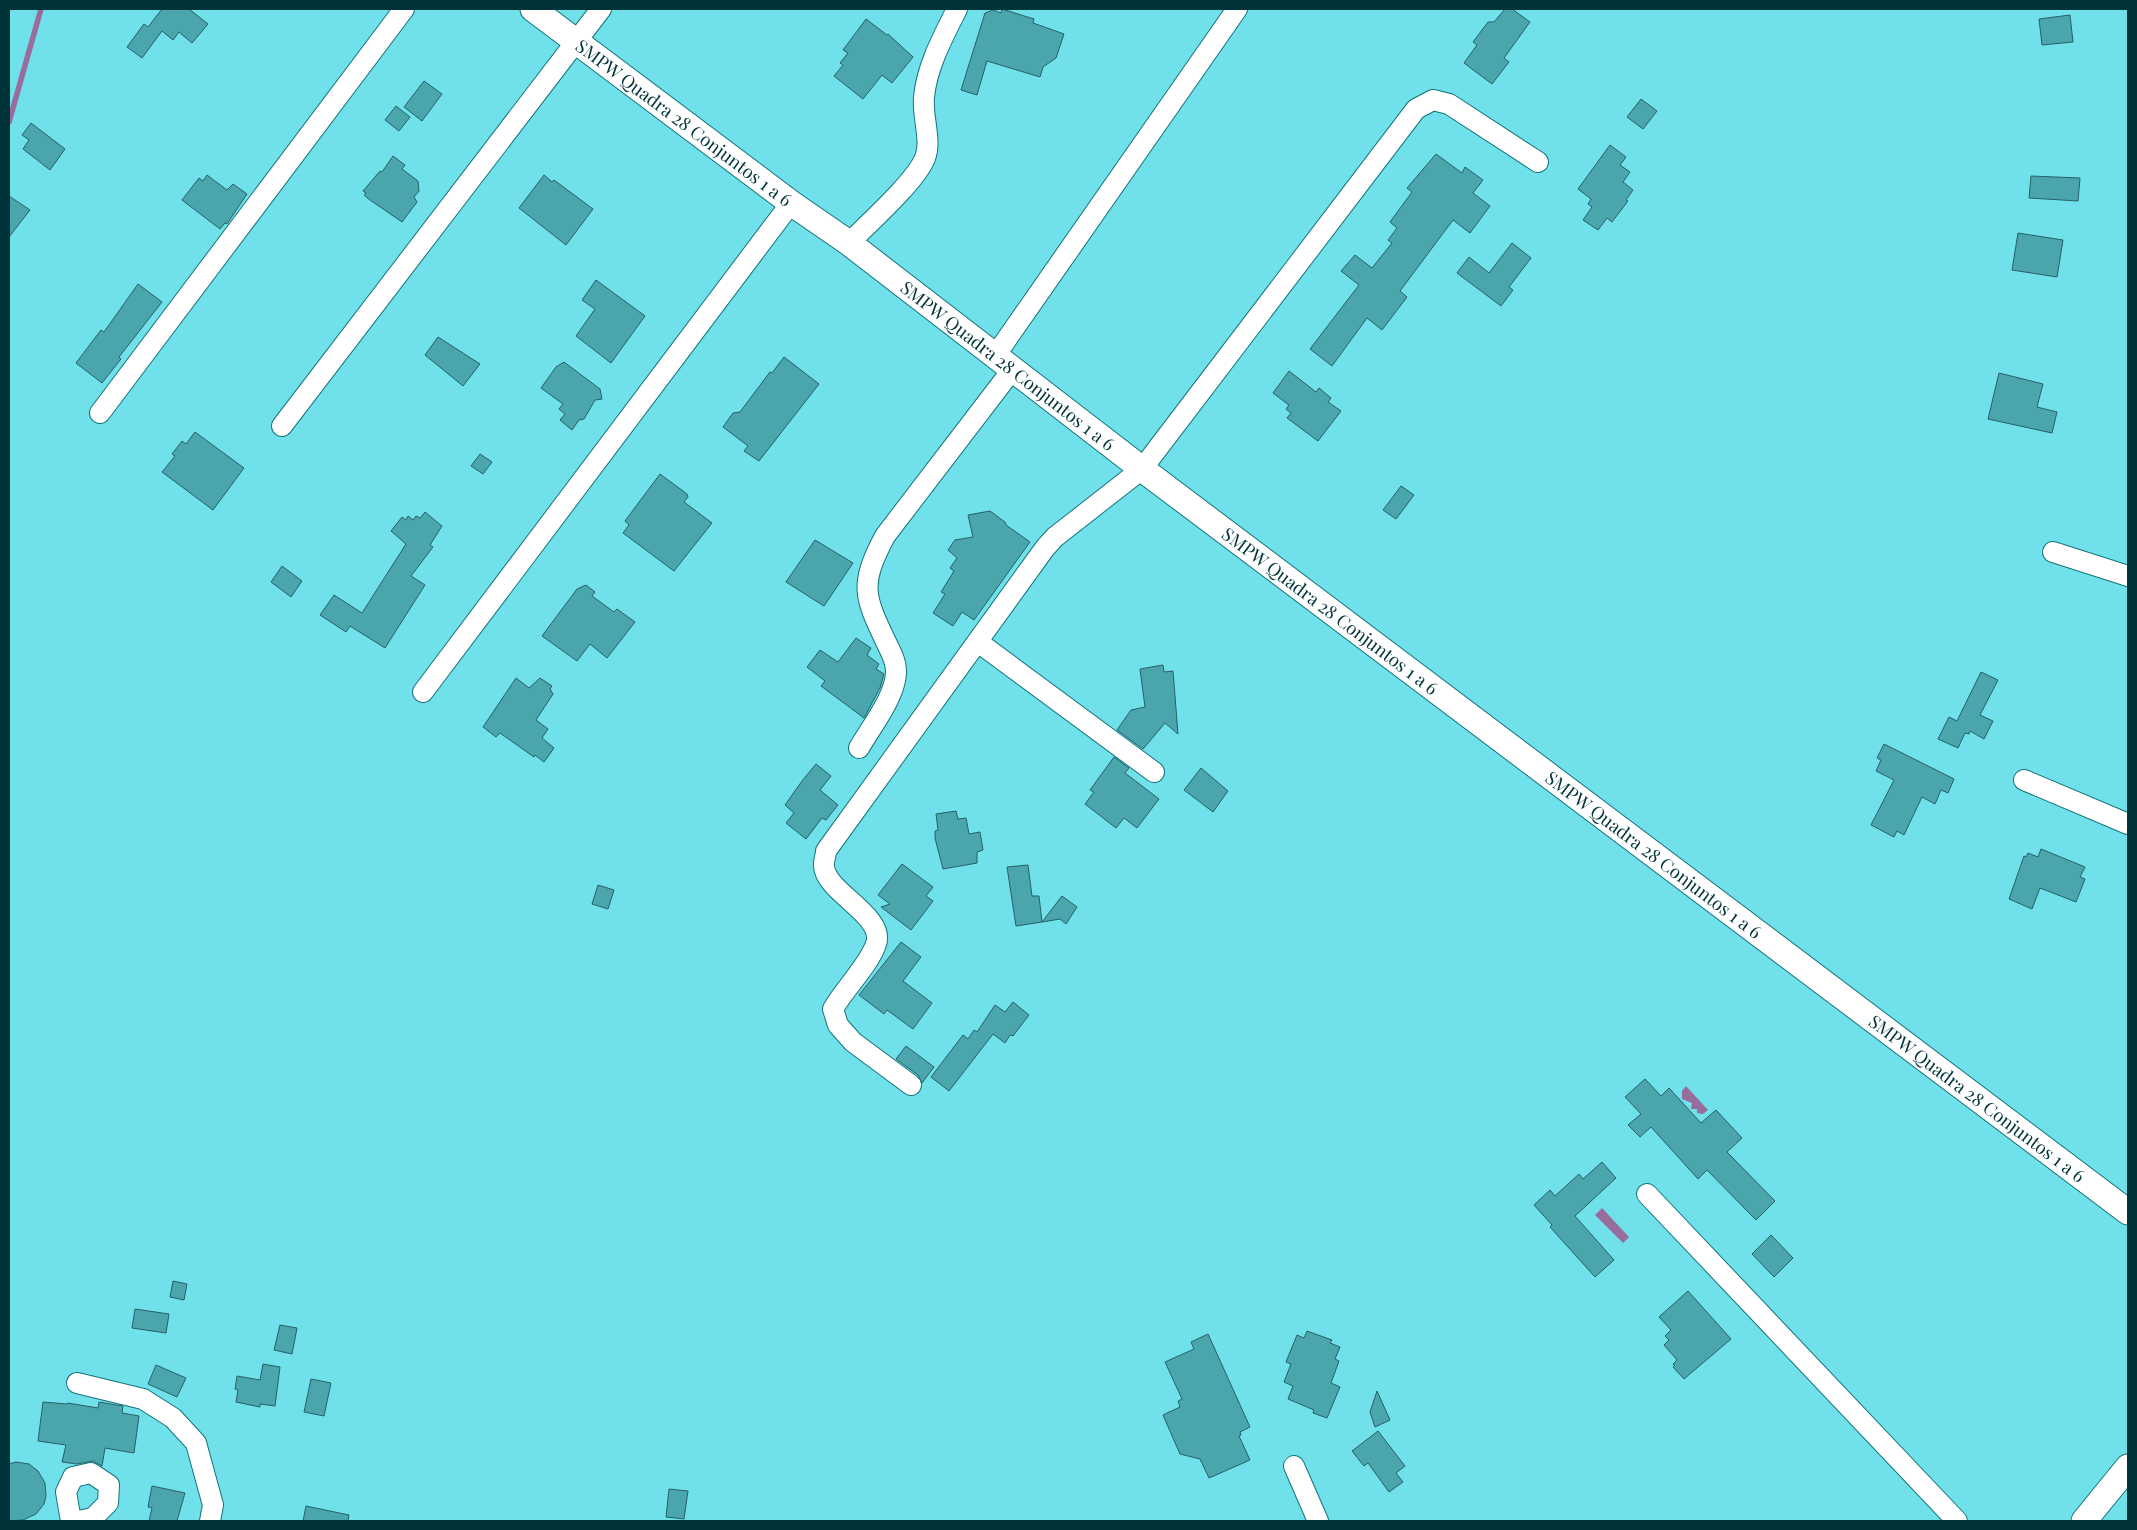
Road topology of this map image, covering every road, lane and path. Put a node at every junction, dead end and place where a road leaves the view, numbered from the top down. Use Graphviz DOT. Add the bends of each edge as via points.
graph roads {
  1 [pos="404,9"];
  2 [pos="533,9"];
  3 [pos="601,9"];
  4 [pos="958,9"];
  5 [pos="1237,9"];
  6 [pos="576,42"];
  7 [pos="1538,162"];
  8 [pos="791,203"];
  9 [pos="849,243"];
  10 [pos="1004,363"];
  11 [pos="100,413"];
  12 [pos="282,426"];
  13 [pos="1142,469"];
  14 [pos="2053,552"];
  15 [pos="2128,576"];
  16 [pos="978,642"];
  17 [pos="423,692"];
  18 [pos="859,748"];
  19 [pos="1154,772"];
  20 [pos="2024,780"];
  21 [pos="2128,824"];
  22 [pos="911,1085"];
  23 [pos="1647,1194"];
  24 [pos="2128,1212"];
  25 [pos="77,1383"];
  26 [pos="1294,1466"];
  27 [pos="2128,1467"];
  28 [pos="71,1521"];
  29 [pos="78,1521"];
  30 [pos="210,1521"];
  31 [pos="1318,1521"];
  32 [pos="1957,1521"];
  33 [pos="2084,1521"];
  1 -- 11 [label="street"];
  2 -- 6 [label="street, SMPW Quadra 28 Conjuntos 1 a 6"];
  3 -- 6 [label="street"];
  4 -- 9 [label="street" via="943,36 926,83 923,112 928,136 926,156 915,175"];
  5 -- 10 [label="street"];
  6 -- 8 [label="street, SMPW Quadra 28 Conjuntos 1 a 6"];
  6 -- 12 [label="street"];
  7 -- 13 [label="street" via="1449,104 1433,100 1416,109"];
  8 -- 9 [label="street, SMPW Quadra 28 Conjuntos 1 a 6"];
  8 -- 17 [label="street"];
  9 -- 10 [label="street, SMPW Quadra 28 Conjuntos 1 a 6"];
  10 -- 13 [label="street, SMPW Quadra 28 Conjuntos 1 a 6"];
  10 -- 18 [label="street" via="885,536 872,560 867,593 872,614 897,671 894,687"];
  13 -- 16 [label="street" via="1055,537"];
  13 -- 24 [label="street, SMPW Quadra 28 Conjuntos 1 a 6"];
  14 -- 15 [label="street"];
  16 -- 19 [label="street"];
  16 -- 22 [label="street" via="826,851 823,867 831,881 863,913 877,937 872,951 834,1009 838,1025 853,1042"];
  20 -- 21 [label="street"];
  23 -- 32 [label="street"];
  25 -- 30 [label="street" via="143,1400 173,1418 196,1442 213,1505"];
  26 -- 31 [label="street"];
  27 -- 33 [label="street"];
  28 -- 29 [label="street" via="66,1492 73,1477 91,1473 109,1486 108,1503 93,1518"];
}
